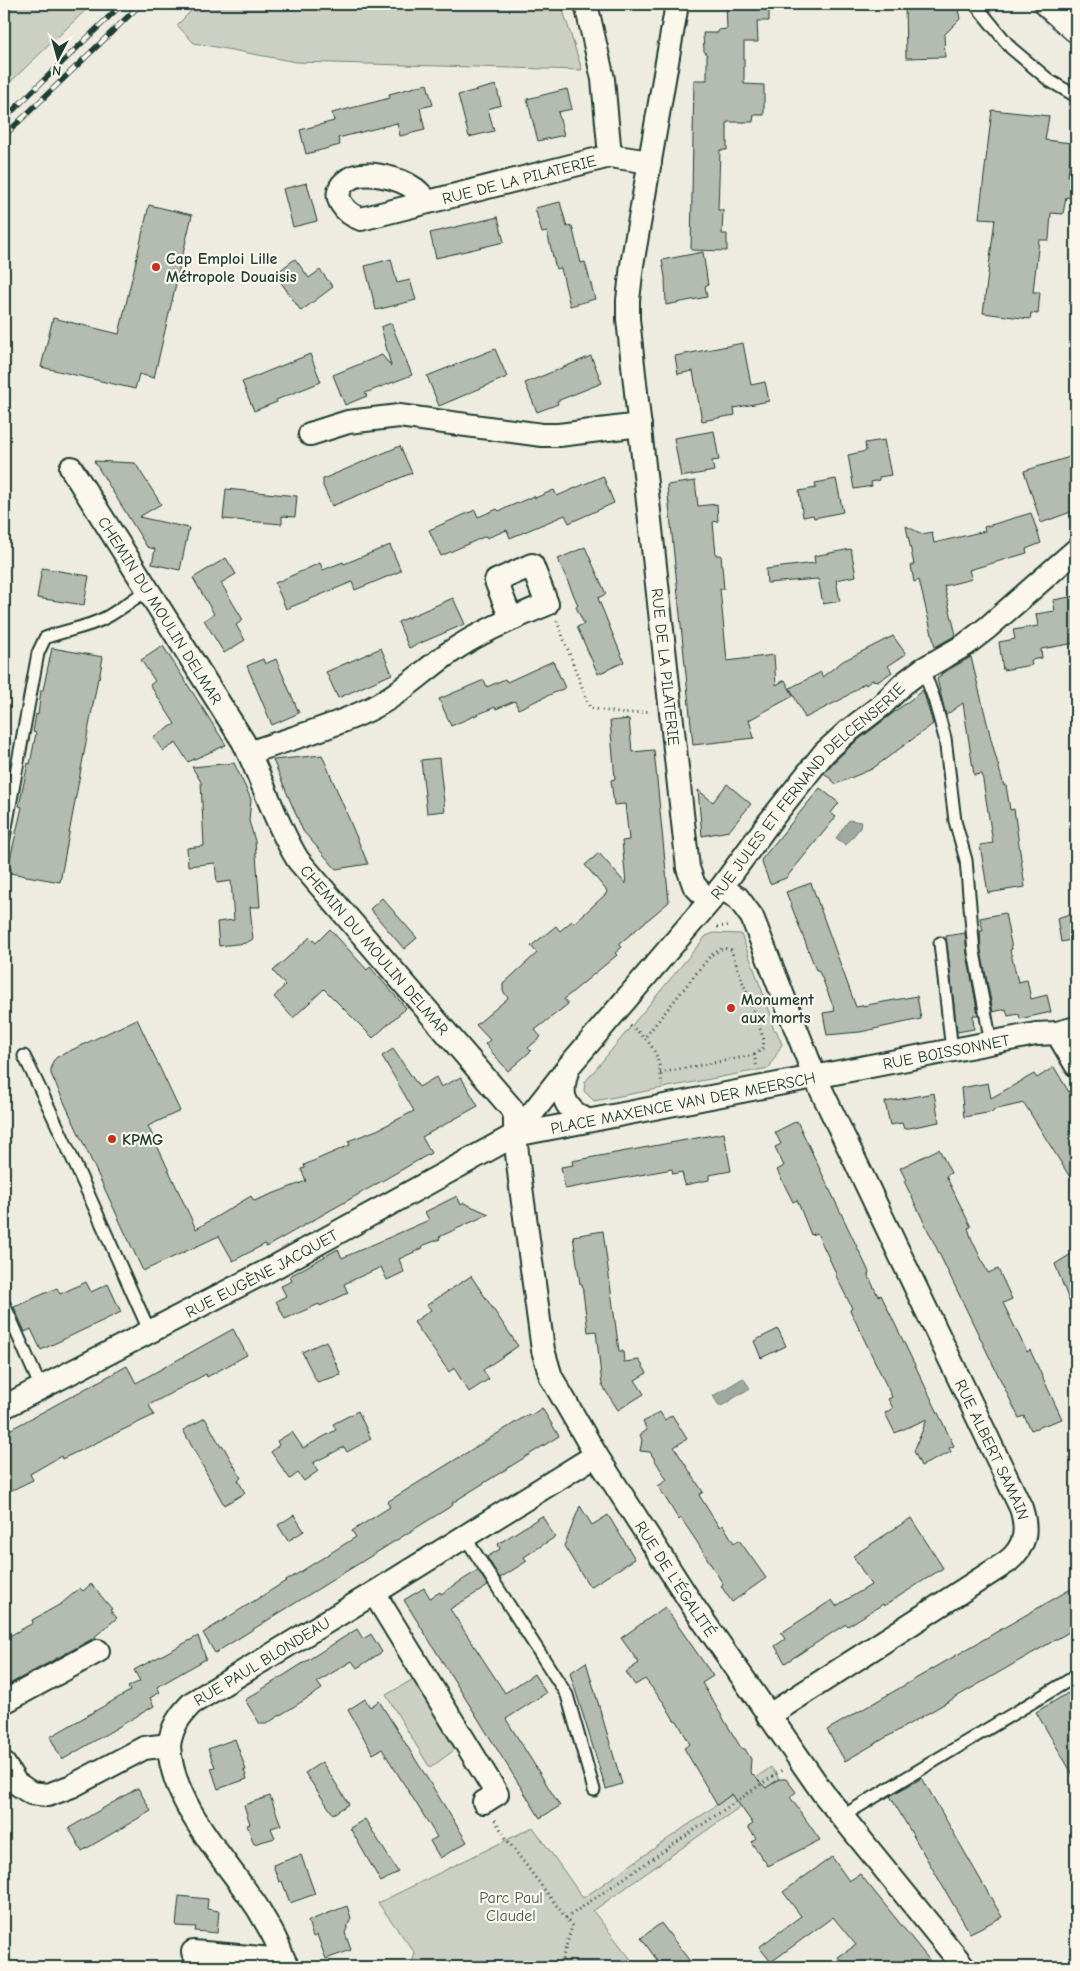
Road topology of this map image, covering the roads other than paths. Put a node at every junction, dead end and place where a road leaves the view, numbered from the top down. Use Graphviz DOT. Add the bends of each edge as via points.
graph roads {
  1 [pos="586,4"];
  2 [pos="677,4"];
  3 [pos="975,4"];
  4 [pos="1049,4"];
  5 [pos="1076,28"];
  6 [pos="1076,96"];
  7 [pos="610,156"];
  8 [pos="650,162"];
  9 [pos="429,202"];
  10 [pos="640,425"];
  11 [pos="310,434"];
  12 [pos="71,468"];
  13 [pos="1076,550"];
  14 [pos="148,590"];
  15 [pos="512,619"];
  16 [pos="923,669"];
  17 [pos="249,753"];
  18 [pos="4,838"];
  19 [pos="715,895"];
  20 [pos="940,943"];
  21 [pos="1067,1031"];
  22 [pos="991,1043"];
  23 [pos="952,1051"];
  24 [pos="24,1056"];
  25 [pos="1076,1065"];
  26 [pos="570,1066"];
  27 [pos="815,1077"];
  28 [pos="587,1120"];
  29 [pos="515,1134"];
  30 [pos="4,1304"];
  31 [pos="150,1332"];
  32 [pos="41,1388"];
  33 [pos="4,1407"];
  34 [pos="596,1454"];
  35 [pos="465,1537"];
  36 [pos="374,1593"];
  37 [pos="98,1651"];
  38 [pos="1076,1676"];
  39 [pos="4,1702"];
  40 [pos="768,1716"];
  41 [pos="168,1745"];
  42 [pos="4,1764"];
  43 [pos="594,1790"];
  44 [pos="484,1802"];
  45 [pos="841,1817"];
  46 [pos="193,1952"];
  47 [pos="286,1963"];
  48 [pos="964,1967"];
  1 -- 7 [label="street, RUE DE LA PILATERIE" via="603,79"];
  2 -- 8 [label="street, RUE DE LA PILATERIE"];
  3 -- 6 [label="lane" via="1010,48 1050,81"];
  4 -- 5 [label="main road"];
  7 -- 8 [label="street, RUE DE LA PILATERIE"];
  7 -- 9 [label="street, RUE DE LA PILATERIE"];
  8 -- 10 [label="street, RUE DE LA PILATERIE" via="628,300"];
  10 -- 11 [label="street" via="542,436 399,416 348,422"];
  10 -- 19 [label="street, RUE DE LA PILATERIE" via="690,878 694,885"];
  12 -- 14 [label="street, CHEMIN DU MOULIN DELMAR"];
  13 -- 16 [label="street, RUE JULES ET FERNAND DELCENSERIE" via="987,628"];
  14 -- 17 [label="street, CHEMIN DU MOULIN DELMAR"];
  14 -- 18 [label="lane" via="104,618 45,638 38,653"];
  15 -- 15 [label="street" via="496,581 532,565 548,604"];
  15 -- 17 [label="street" via="448,653 368,710"];
  16 -- 19 [label="street, RUE JULES ET FERNAND DELCENSERIE" via="824,754"];
  16 -- 22 [label="lane" via="945,738 956,821 966,860 974,952"];
  17 -- 29 [label="street, CHEMIN DU MOULIN DELMAR" via="298,860 512,1109"];
  19 -- 26 [label="street, RUE JULES ET FERNAND DELCENSERIE"];
  19 -- 27 [label="street, PLACE MAXENCE VAN DER MEERSCH" via="738,898 752,917"];
  20 -- 23 [label="lane"];
  21 -- 22 [label="street, RUE BOISSONNET"];
  21 -- 25 [label="street"];
  22 -- 23 [label="street, RUE BOISSONNET"];
  23 -- 27 [label="street, RUE BOISSONNET"];
  24 -- 31 [label="lane" via="56,1118"];
  26 -- 28 [label="street, RUE JULES ET FERNAND DELCENSERIE" via="564,1080 565,1099 570,1109"];
  26 -- 29 [label="street, RUE JULES ET FERNAND DELCENSERIE"];
  27 -- 28 [label="street, PLACE MAXENCE VAN DER MEERSCH"];
  27 -- 40 [label="street, RUE ALBERT SAMAIN" via="1021,1508 1026,1529 1020,1548 1007,1562"];
  28 -- 29 [label="street, PLACE MAXENCE VAN DER MEERSCH"];
  29 -- 31 [label="street, RUE EUGÈNE JACQUET"];
  29 -- 34 [label="street, RUE DE L'ÉGALITÉ" via="543,1350 551,1377"];
  30 -- 32 [label="lane"];
  31 -- 32 [label="street, RUE EUGÈNE JACQUET"];
  32 -- 33 [label="street, RUE EUGÈNE JACQUET"];
  34 -- 35 [label="street, RUE PAUL BLONDEAU"];
  34 -- 40 [label="street, RUE DE L'ÉGALITÉ" via="692,1606"];
  35 -- 36 [label="street, RUE PAUL BLONDEAU"];
  35 -- 43 [label="lane" via="567,1695"];
  36 -- 41 [label="street, RUE PAUL BLONDEAU" via="192,1703 174,1724"];
  36 -- 44 [label="street" via="497,1794"];
  37 -- 39 [label="street"];
  38 -- 45 [label="lane"];
  40 -- 45 [label="street, RUE DE L'ÉGALITÉ"];
  41 -- 42 [label="street" via="144,1748 48,1795 31,1793 16,1783"];
  41 -- 47 [label="street, RUE PAUL BLONDEAU" via="169,1760 188,1809 269,1927"];
  45 -- 48 [label="street, RUE DE L'ÉGALITÉ"];
  46 -- 47 [label="street, RUE PAUL BLONDEAU"];
}
